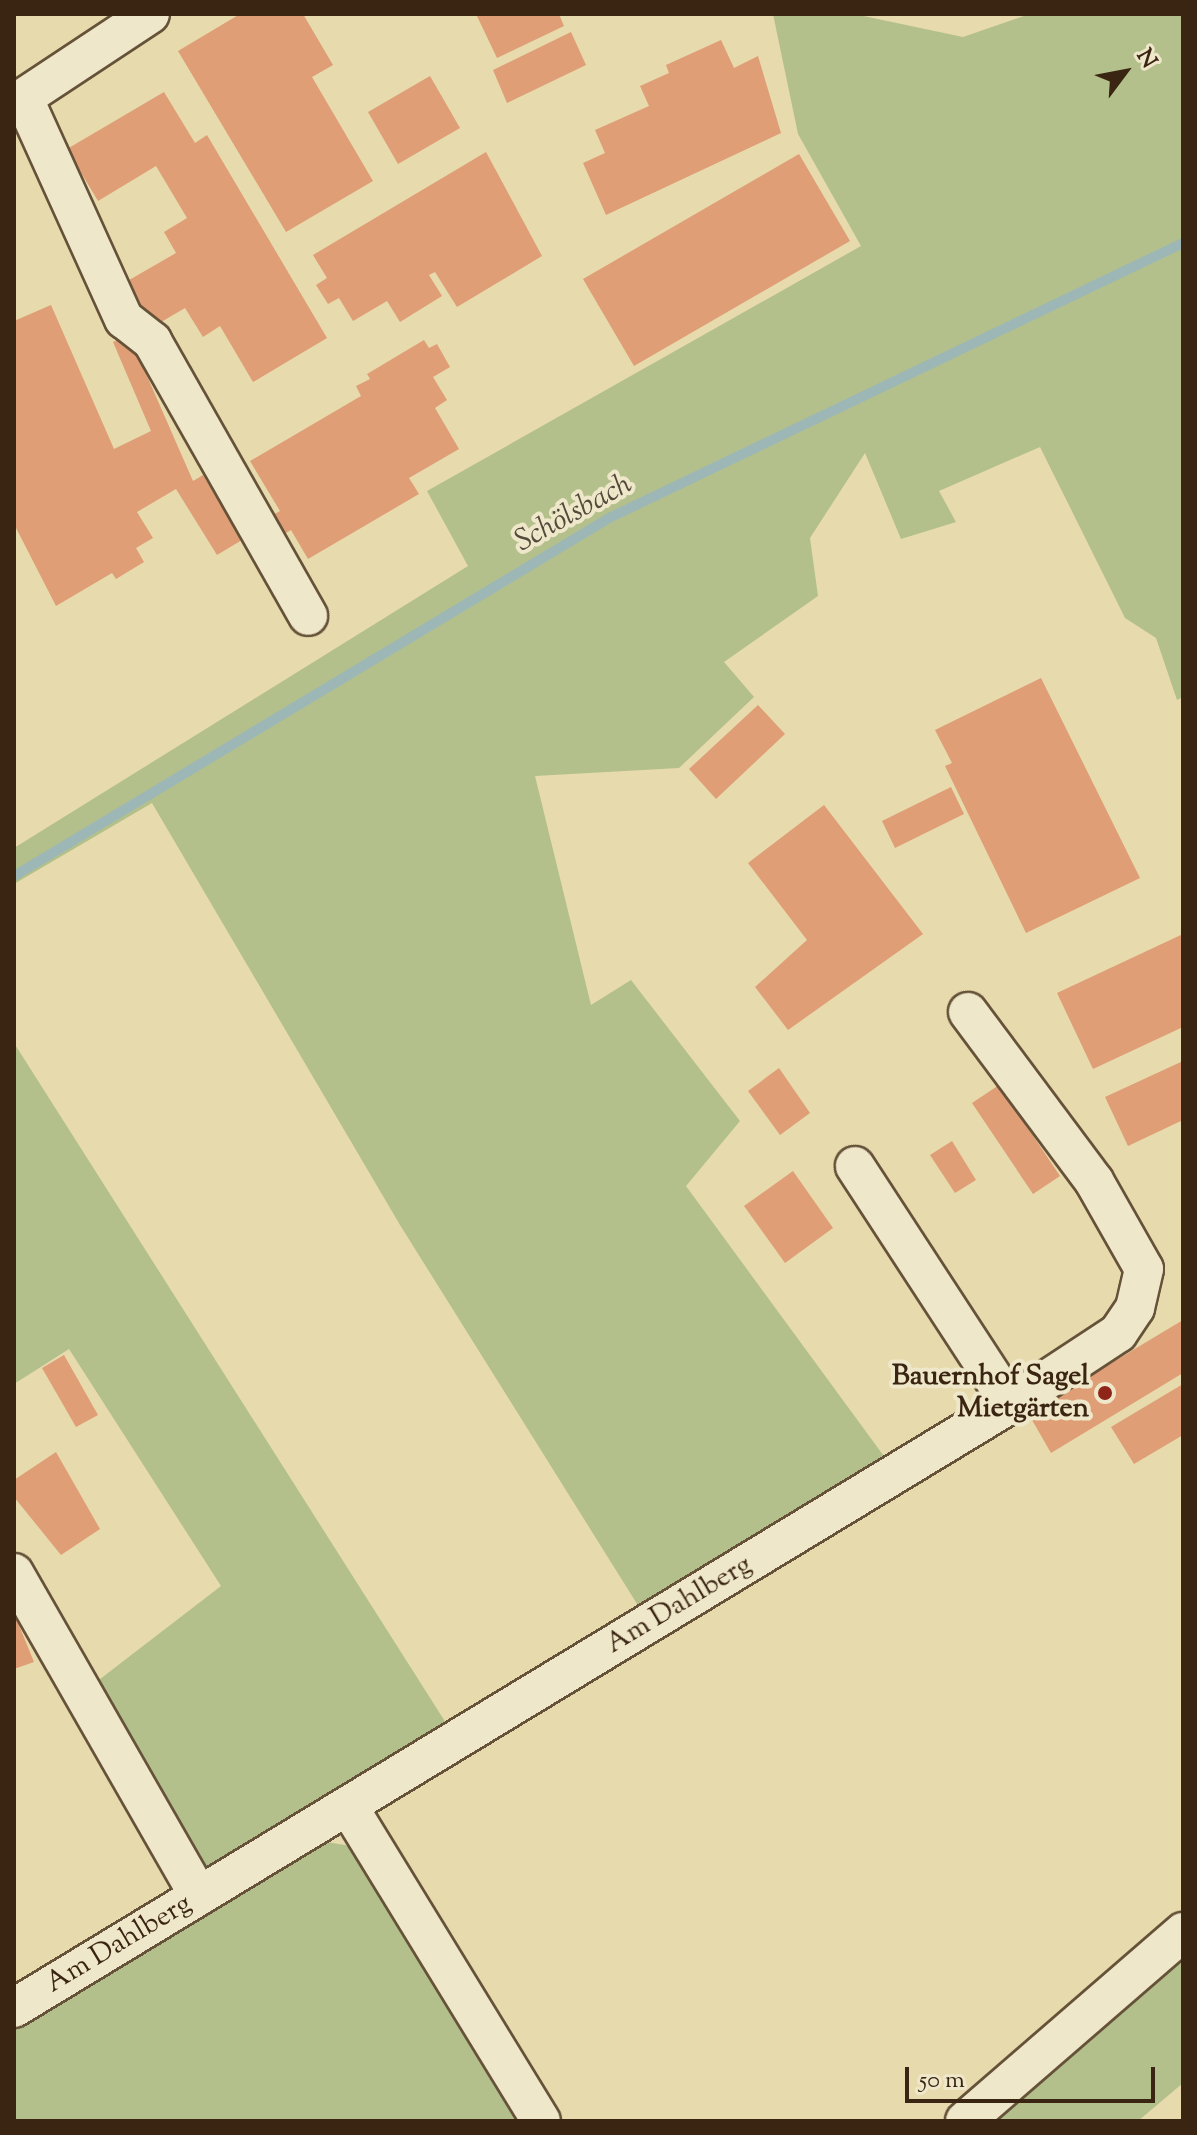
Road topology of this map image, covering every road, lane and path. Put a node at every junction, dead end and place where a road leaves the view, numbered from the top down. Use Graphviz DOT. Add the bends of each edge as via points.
graph roads {
  1 [pos="150,14"];
  2 [pos="19,102"];
  3 [pos="308,616"];
  4 [pos="968,1012"];
  5 [pos="855,1166"];
  6 [pos="1010,1404"];
  7 [pos="14,1573"];
  8 [pos="348,1806"];
  9 [pos="199,1896"];
  10 [pos="1183,1932"];
  11 [pos="14,2008"];
  12 [pos="541,2121"];
  13 [pos="965,2121"];
  1 -- 2 [label="street"];
  2 -- 3 [label="street" via="124,319 152,341"];
  4 -- 6 [label="street, Am Dahlberg" via="1094,1181 1144,1269 1135,1308 1118,1333"];
  5 -- 6 [label="street"];
  6 -- 8 [label="street, Am Dahlberg"];
  7 -- 9 [label="street"];
  8 -- 9 [label="street, Am Dahlberg"];
  8 -- 12 [label="street"];
  9 -- 11 [label="street, Am Dahlberg"];
  10 -- 13 [label="street"];
}
